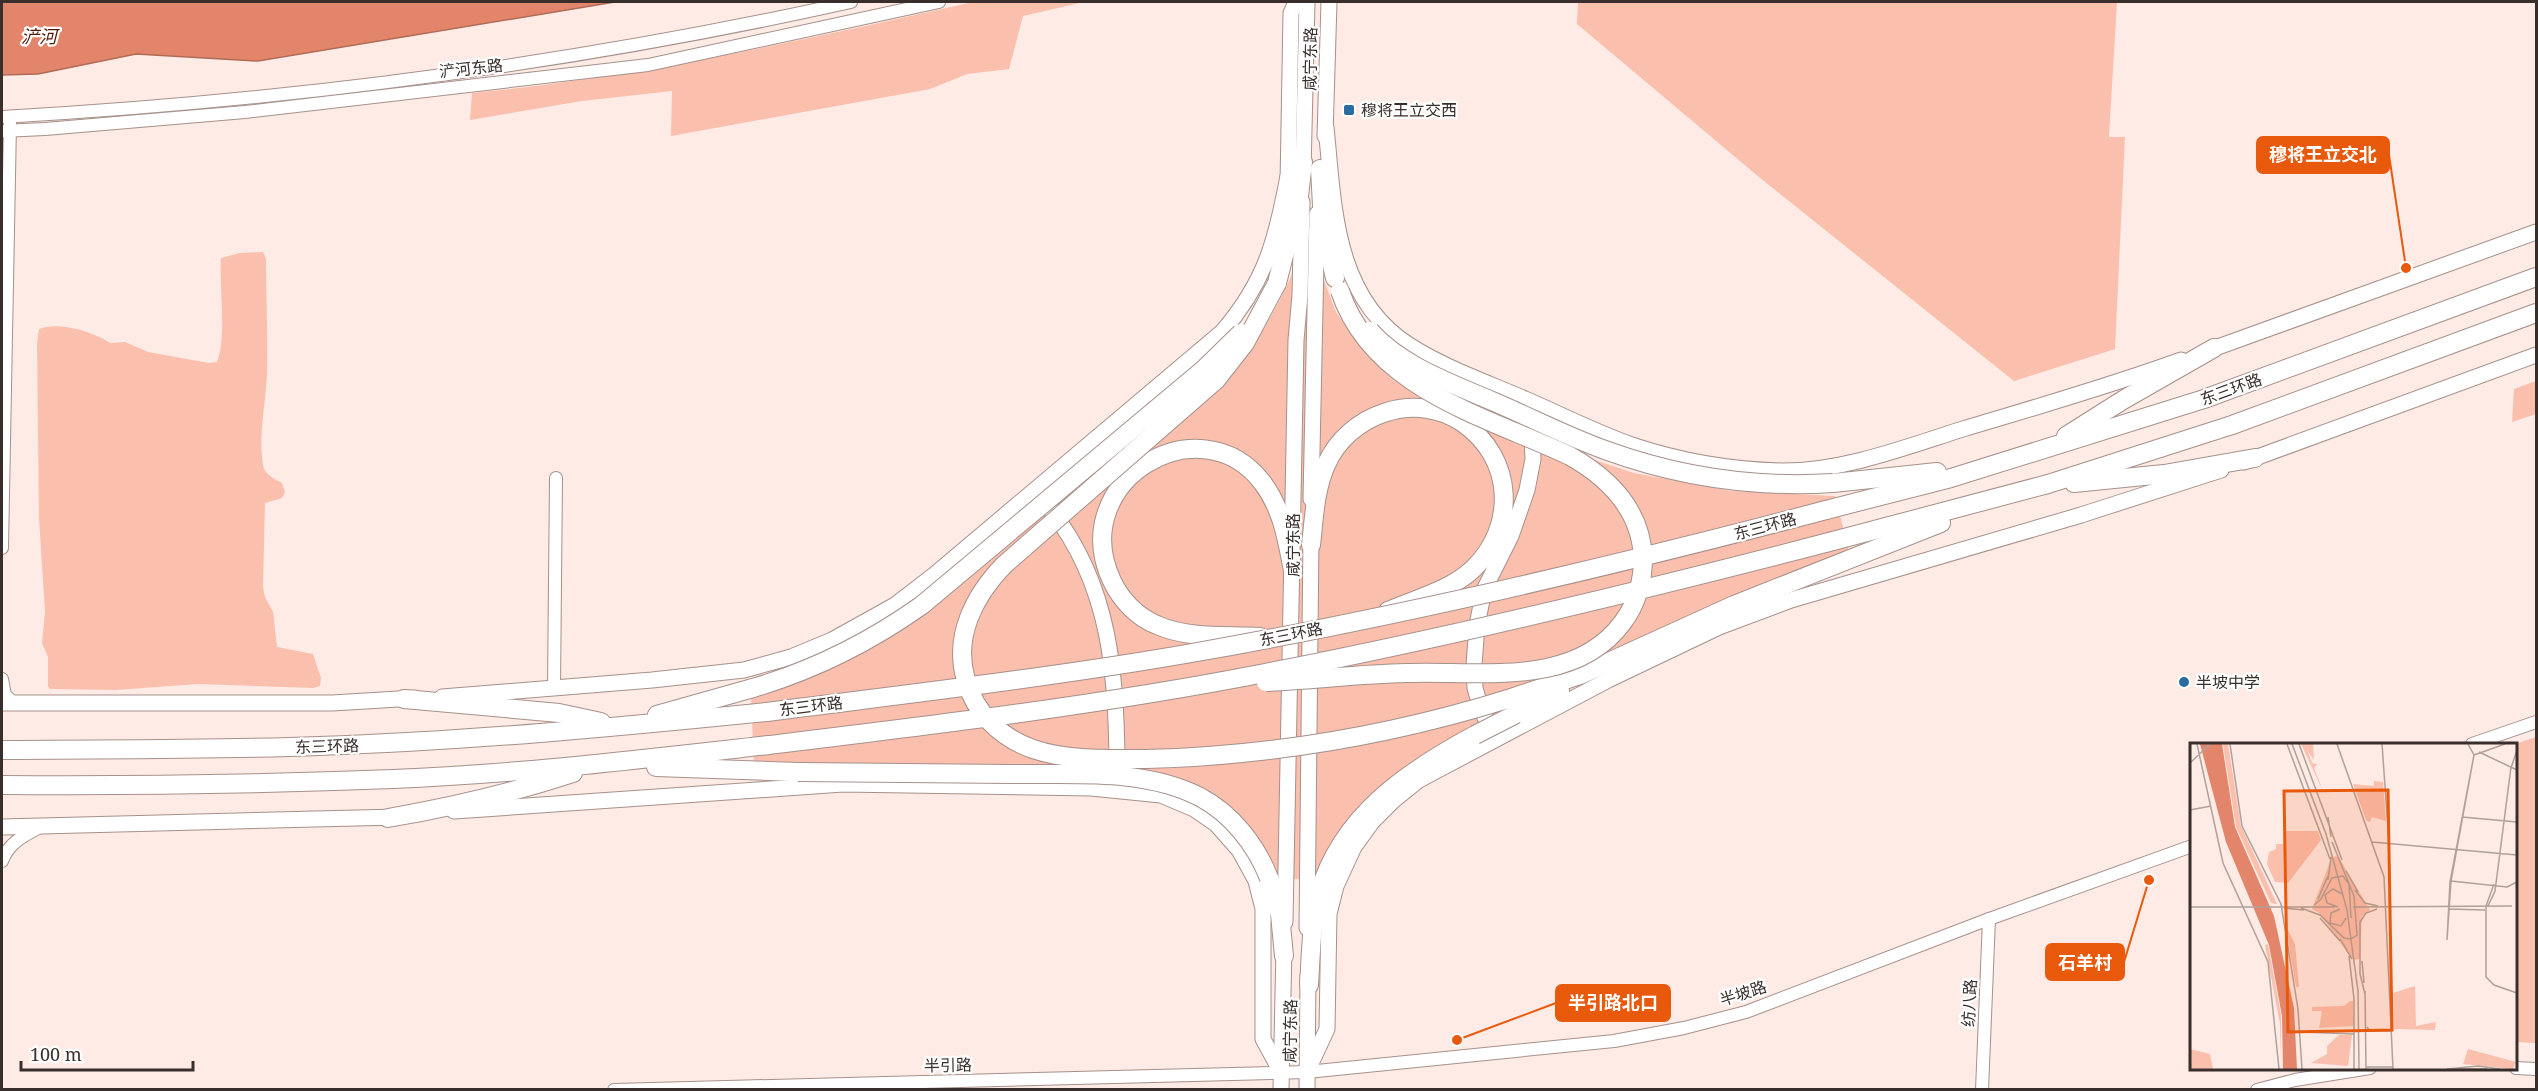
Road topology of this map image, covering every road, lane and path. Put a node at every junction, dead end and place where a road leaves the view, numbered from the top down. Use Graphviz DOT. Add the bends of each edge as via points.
graph roads {
  1 [pos="851,2"];
  2 [pos="939,2"];
  3 [pos="1296,2"];
  4 [pos="1307,2"];
  5 [pos="1329,2"];
  6 [pos="6,117"];
  7 [pos="1326,127"];
  8 [pos="6,131"];
  9 [pos="1312,165"];
  10 [pos="1288,176"];
  11 [pos="2536,232"];
  12 [pos="1290,237"];
  13 [pos="2536,277"];
  14 [pos="1277,283"];
  15 [pos="1338,284"];
  16 [pos="2536,313"];
  17 [pos="1296,340"];
  18 [pos="2214,348"];
  19 [pos="2536,355"];
  20 [pos="1530,401"];
  21 [pos="2052,445"];
  22 [pos="2255,458"];
  23 [pos="1993,465"];
  24 [pos="556,478"];
  25 [pos="2048,484"];
  26 [pos="1035,490"];
  27 [pos="1998,498"];
  28 [pos="1311,545"];
  29 [pos="2,548"];
  30 [pos="1293,571"];
  31 [pos="1367,620"];
  32 [pos="1277,637"];
  33 [pos="2,680"];
  34 [pos="1189,687"];
  35 [pos="554,688"];
  36 [pos="404,699"];
  37 [pos="8,703"];
  38 [pos="1514,706"];
  39 [pos="2536,722"];
  40 [pos="621,726"];
  41 [pos="1495,739"];
  42 [pos="2475,743"];
  43 [pos="2,750"];
  44 [pos="600,764"];
  45 [pos="2,785"];
  46 [pos="1117,790"];
  47 [pos="388,818"];
  48 [pos="42,826"];
  49 [pos="2,827"];
  50 [pos="2190,847"];
  51 [pos="2,861"];
  52 [pos="1989,919"];
  53 [pos="1284,956"];
  54 [pos="1309,985"];
  55 [pos="2517,1068"];
  56 [pos="2536,1069"];
  57 [pos="2358,1070"];
  58 [pos="1281,1072"];
  59 [pos="1307,1072"];
  60 [pos="614,1089"];
  61 [pos="1281,1089"];
  62 [pos="1307,1089"];
  63 [pos="1982,1089"];
  64 [pos="2257,1089"];
  1 -- 6 [label="street, 浐河东路" via="622,46 426,77 155,107"];
  2 -- 8 [label="street, 浐河东路" via="648,64 245,112"];
  3 -- 10 [label="main road" via="1291,13"];
  4 -- 9 [label="main road, 咸宁东路"];
  5 -- 7 [label="main road, 咸宁东路"];
  6 -- 8 [label="street"];
  7 -- 9 [label="main road, 咸宁东路"];
  7 -- 20 [label="main road" via="1341,247 1349,274 1364,300 1385,326 1409,345"];
  8 -- 29 [label="street"];
  9 -- 12 [label="highway"];
  9 -- 15 [label="highway"];
  9 -- 17 [label="main road, 咸宁东路"];
  9 -- 28 [label="main road, 咸宁东路" via="1315,269"];
  10 -- 12 [label="main road"];
  10 -- 26 [label="main road" via="1269,258 1232,320 1202,351"];
  11 -- 18 [label="main road"];
  12 -- 14 [label="highway"];
  12 -- 17 [label="main road"];
  13 -- 21 [label="highway, 东三环路" via="2204,399"];
  14 -- 38 [label="highway, bridge" via="1250,335 1216,381 1008,561 983,589 969,616 963,642 965,678 976,703 998,729 1033,749 1064,756 1126,759 1230,754 1330,742"];
  14 -- 40 [label="highway, bridge" via="1248,325 1220,355 928,600 886,629 794,675"];
  15 -- 23 [label="highway, bridge" via="1348,304 1373,334 1414,364 1596,446 1661,468 1721,480 1796,484"];
  15 -- 34 [label="highway, bridge" via="1364,338 1400,373 1442,398 1570,456 1616,490 1632,514 1641,544 1642,571 1635,601 1606,642 1552,668"];
  16 -- 25 [label="highway, 东三环路" via="2232,425"];
  17 -- 30 [label="main road, 咸宁东路"];
  18 -- 20 [label="main road" via="2140,375 1900,448 1807,470 1733,467 1662,453 1614,438"];
  18 -- 21 [label="highway"];
  19 -- 22 [label="main road"];
  20 -- 41 [label="main road" via="1534,450 1527,490 1511,536 1484,590 1477,625 1475,688"];
  21 -- 23 [label="highway, 东三环路"];
  22 -- 25 [label="highway" via="2164,474"];
  22 -- 41 [label="main road" via="2081,515 1772,606 1677,645"];
  23 -- 31 [label="highway, 东三环路, bridge" via="1652,556"];
  24 -- 35 [label="street"];
  25 -- 27 [label="highway, 东三环路"];
  26 -- 35 [label="main road" via="895,605 805,652 744,670"];
  26 -- 46 [label="main road" via="1076,546 1105,620 1114,683"];
  27 -- 34 [label="highway, 东三环路, bridge" via="1560,611"];
  27 -- 38 [label="highway" via="1777,587"];
  28 -- 31 [label="highway, bridge" via="1325,466 1344,437 1365,421 1392,410 1437,411 1457,419 1481,439 1499,469 1505,494 1498,534 1468,573"];
  28 -- 54 [label="main road, 咸宁东路" via="1306,892"];
  30 -- 32 [label="highway, bridge" via="1277,508 1257,477 1239,462 1209,451 1177,451 1150,460 1119,486 1107,509 1103,537 1106,563 1117,590 1131,607 1154,624 1186,633"];
  30 -- 53 [label="main road, 咸宁东路"];
  31 -- 32 [label="highway, 东三环路, bridge"];
  32 -- 40 [label="highway, 东三环路, bridge" via="1068,672 767,712"];
  33 -- 37 [label="street"];
  34 -- 44 [label="highway, 东三环路, bridge" via="1036,711"];
  35 -- 36 [label="main road"];
  36 -- 37 [label="main road" via="332,703"];
  36 -- 40 [label="highway" via="559,713"];
  38 -- 54 [label="highway, bridge" via="1389,790 1343,842 1319,894"];
  39 -- 42 [label="street"];
  40 -- 43 [label="highway, 东三环路" via="321,746"];
  41 -- 59 [label="main road" via="1410,786 1378,815 1354,847 1331,900 1327,1029"];
  44 -- 45 [label="highway, 东三环路" via="382,779"];
  44 -- 47 [label="highway" via="530,787"];
  44 -- 53 [label="highway, bridge" via="798,772 1097,776 1161,783 1200,797 1224,814 1254,847 1280,914"];
  46 -- 47 [label="main road" via="843,783"];
  46 -- 58 [label="main road" via="1161,795 1194,809 1222,830 1248,865 1263,909 1263,1039"];
  47 -- 48 [label="main road"];
  48 -- 49 [label="main road"];
  48 -- 51 [label="street" via="18,839 6,850"];
  50 -- 52 [label="street, 半坡路"];
  52 -- 59 [label="street, 半坡路" via="1746,1012 1684,1028 1614,1041"];
  52 -- 63 [label="street, 纺八路"];
  53 -- 58 [label="main road, 咸宁东路"];
  54 -- 59 [label="main road, 咸宁东路"];
  55 -- 56 [label="street"];
  57 -- 64 [label="street"];
  58 -- 59 [label="street, 半坡路"];
  58 -- 60 [label="street, 半引路"];
  58 -- 61 [label="main road, 咸宁东路"];
  59 -- 62 [label="main road, 咸宁东路"];
}
